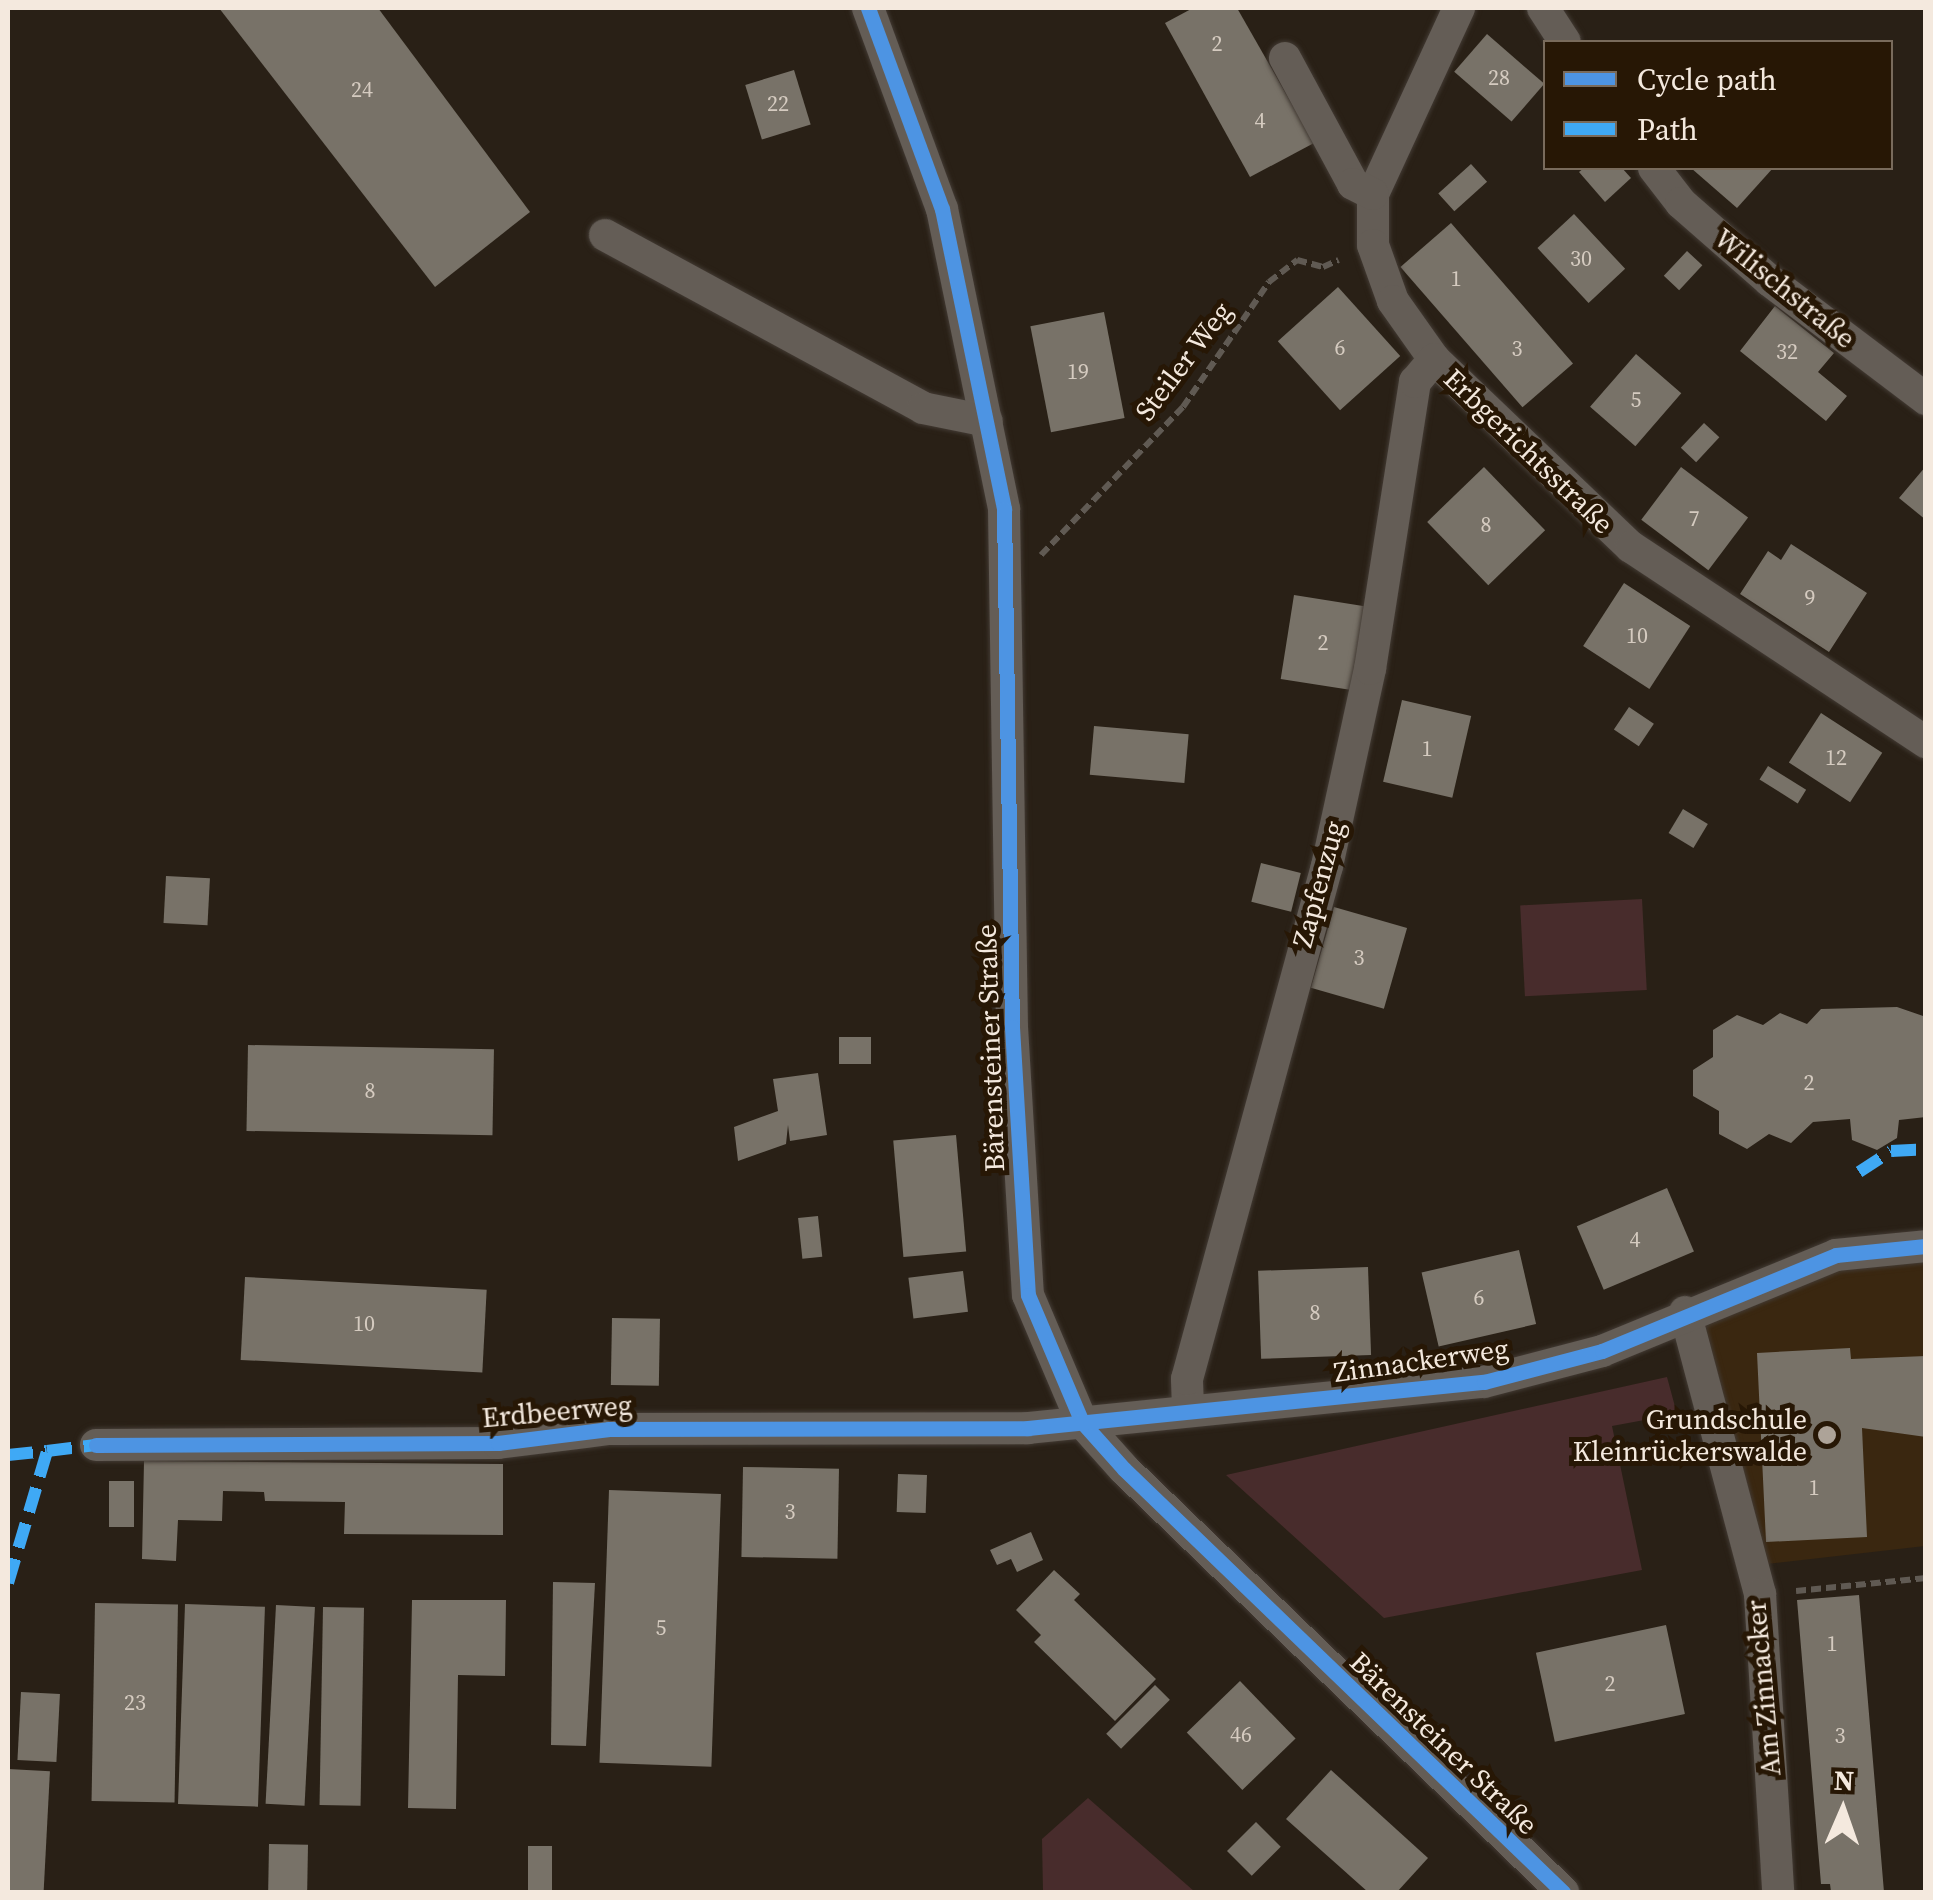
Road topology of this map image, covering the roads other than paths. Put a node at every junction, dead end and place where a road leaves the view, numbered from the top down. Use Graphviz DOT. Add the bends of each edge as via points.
graph roads {
  1 [pos="868,8"];
  2 [pos="1460,8"];
  3 [pos="1544,8"];
  4 [pos="1564,40"];
  5 [pos="1285,58"];
  6 [pos="1656,170"];
  7 [pos="1373,194"];
  8 [pos="605,235"];
  9 [pos="1434,359"];
  10 [pos="1926,399"];
  11 [pos="986,420"];
  12 [pos="1926,742"];
  13 [pos="1926,1246"];
  14 [pos="1684,1312"];
  15 [pos="1188,1409"];
  16 [pos="1082,1422"];
  17 [pos="96,1445"];
  18 [pos="1563,1892"];
  19 [pos="1778,1892"];
  1 -- 11 [label="street, Bärensteiner Straße" via="942,209"];
  2 -- 7 [label="street, Erbgerichtsstraße"];
  3 -- 4 [label="street"];
  5 -- 7 [label="street" via="1353,184"];
  6 -- 10 [label="street, Wilischstraße" via="1681,203 1770,281"];
  7 -- 9 [label="street, Erbgerichtsstraße" via="1373,245 1393,301"];
  8 -- 11 [label="street" via="923,408"];
  9 -- 12 [label="street, Erbgerichtsstraße" via="1631,547"];
  9 -- 15 [label="street, Zapfenzug" via="1416,382 1350,758 1187,1379"];
  11 -- 16 [label="street, Bärensteiner Straße" via="1004,509 1012,1027 1028,1295"];
  13 -- 14 [label="street, Zinnackerweg" via="1836,1255"];
  14 -- 15 [label="street, Zinnackerweg" via="1602,1351 1484,1382"];
  14 -- 19 [label="street, Am Zinnacker" via="1760,1594"];
  15 -- 16 [label="street, Zinnackerweg"];
  16 -- 17 [label="street, Erdbeerweg" via="608,1429 498,1444"];
  16 -- 18 [label="street, Bärensteiner Straße"];
}
